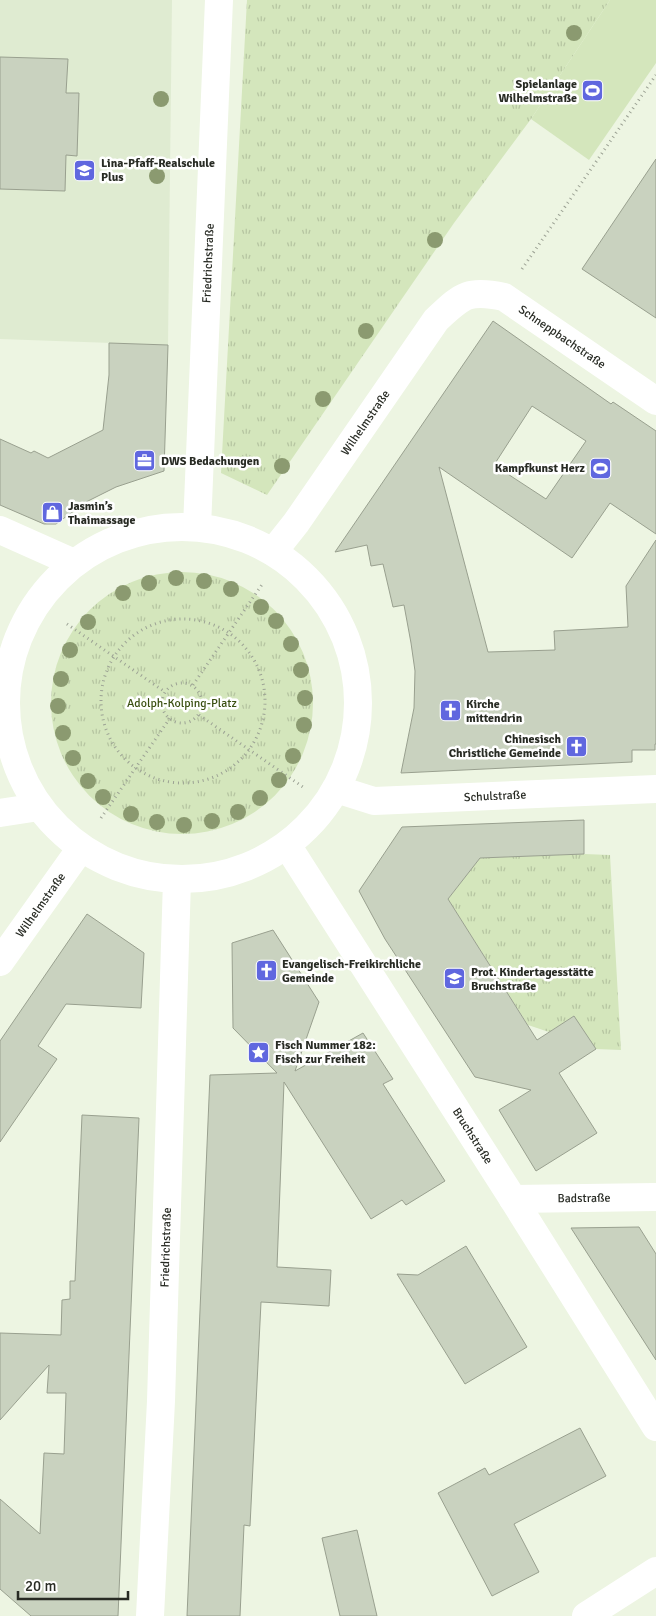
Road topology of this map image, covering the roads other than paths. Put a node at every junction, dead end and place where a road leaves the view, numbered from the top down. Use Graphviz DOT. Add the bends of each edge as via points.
graph roads {
  1 [pos="219,0"];
  2 [pos="462,297"];
  3 [pos="656,401"];
  4 [pos="197,528"];
  5 [pos="0,530"];
  6 [pos="273,552"];
  7 [pos="74,563"];
  8 [pos="336,789"];
  9 [pos="656,789"];
  10 [pos="39,807"];
  11 [pos="0,813"];
  12 [pos="287,846"];
  13 [pos="80,848"];
  14 [pos="176,880"];
  15 [pos="0,962"];
  16 [pos="656,1197"];
  17 [pos="513,1199"];
  18 [pos="656,1427"];
  19 [pos="656,1571"];
  20 [pos="150,1616"];
  21 [pos="586,1616"];
  1 -- 4 [label="street, Friedrichstraße"];
  2 -- 3 [label="street, Schneppbachstraße" via="484,293 504,297"];
  2 -- 6 [label="street, Wilhelmstraße" via="436,320"];
  4 -- 6 [label="street" via="236,535"];
  4 -- 7 [label="street" via="173,527 128,535"];
  5 -- 7 [label="street"];
  6 -- 8 [label="street" via="315,587 344,632 353,658 358,684 355,739 348,765"];
  7 -- 10 [label="street" via="54,580 22,625 6,678 7,732 24,784"];
  8 -- 9 [label="street, Schulstraße" via="374,801"];
  8 -- 12 [label="street" via="314,820"];
  10 -- 11 [label="street"];
  10 -- 13 [label="street"];
  12 -- 14 [label="street" via="234,872"];
  12 -- 17 [label="street, Bruchstraße"];
  13 -- 14 [label="street" via="115,867"];
  13 -- 15 [label="street, Wilhelmstraße"];
  14 -- 20 [label="street, Friedrichstraße" via="161,1401"];
  16 -- 17 [label="street, Badstraße"];
  17 -- 18 [label="street, Bruchstraße"];
  19 -- 21 [label="street"];
}
